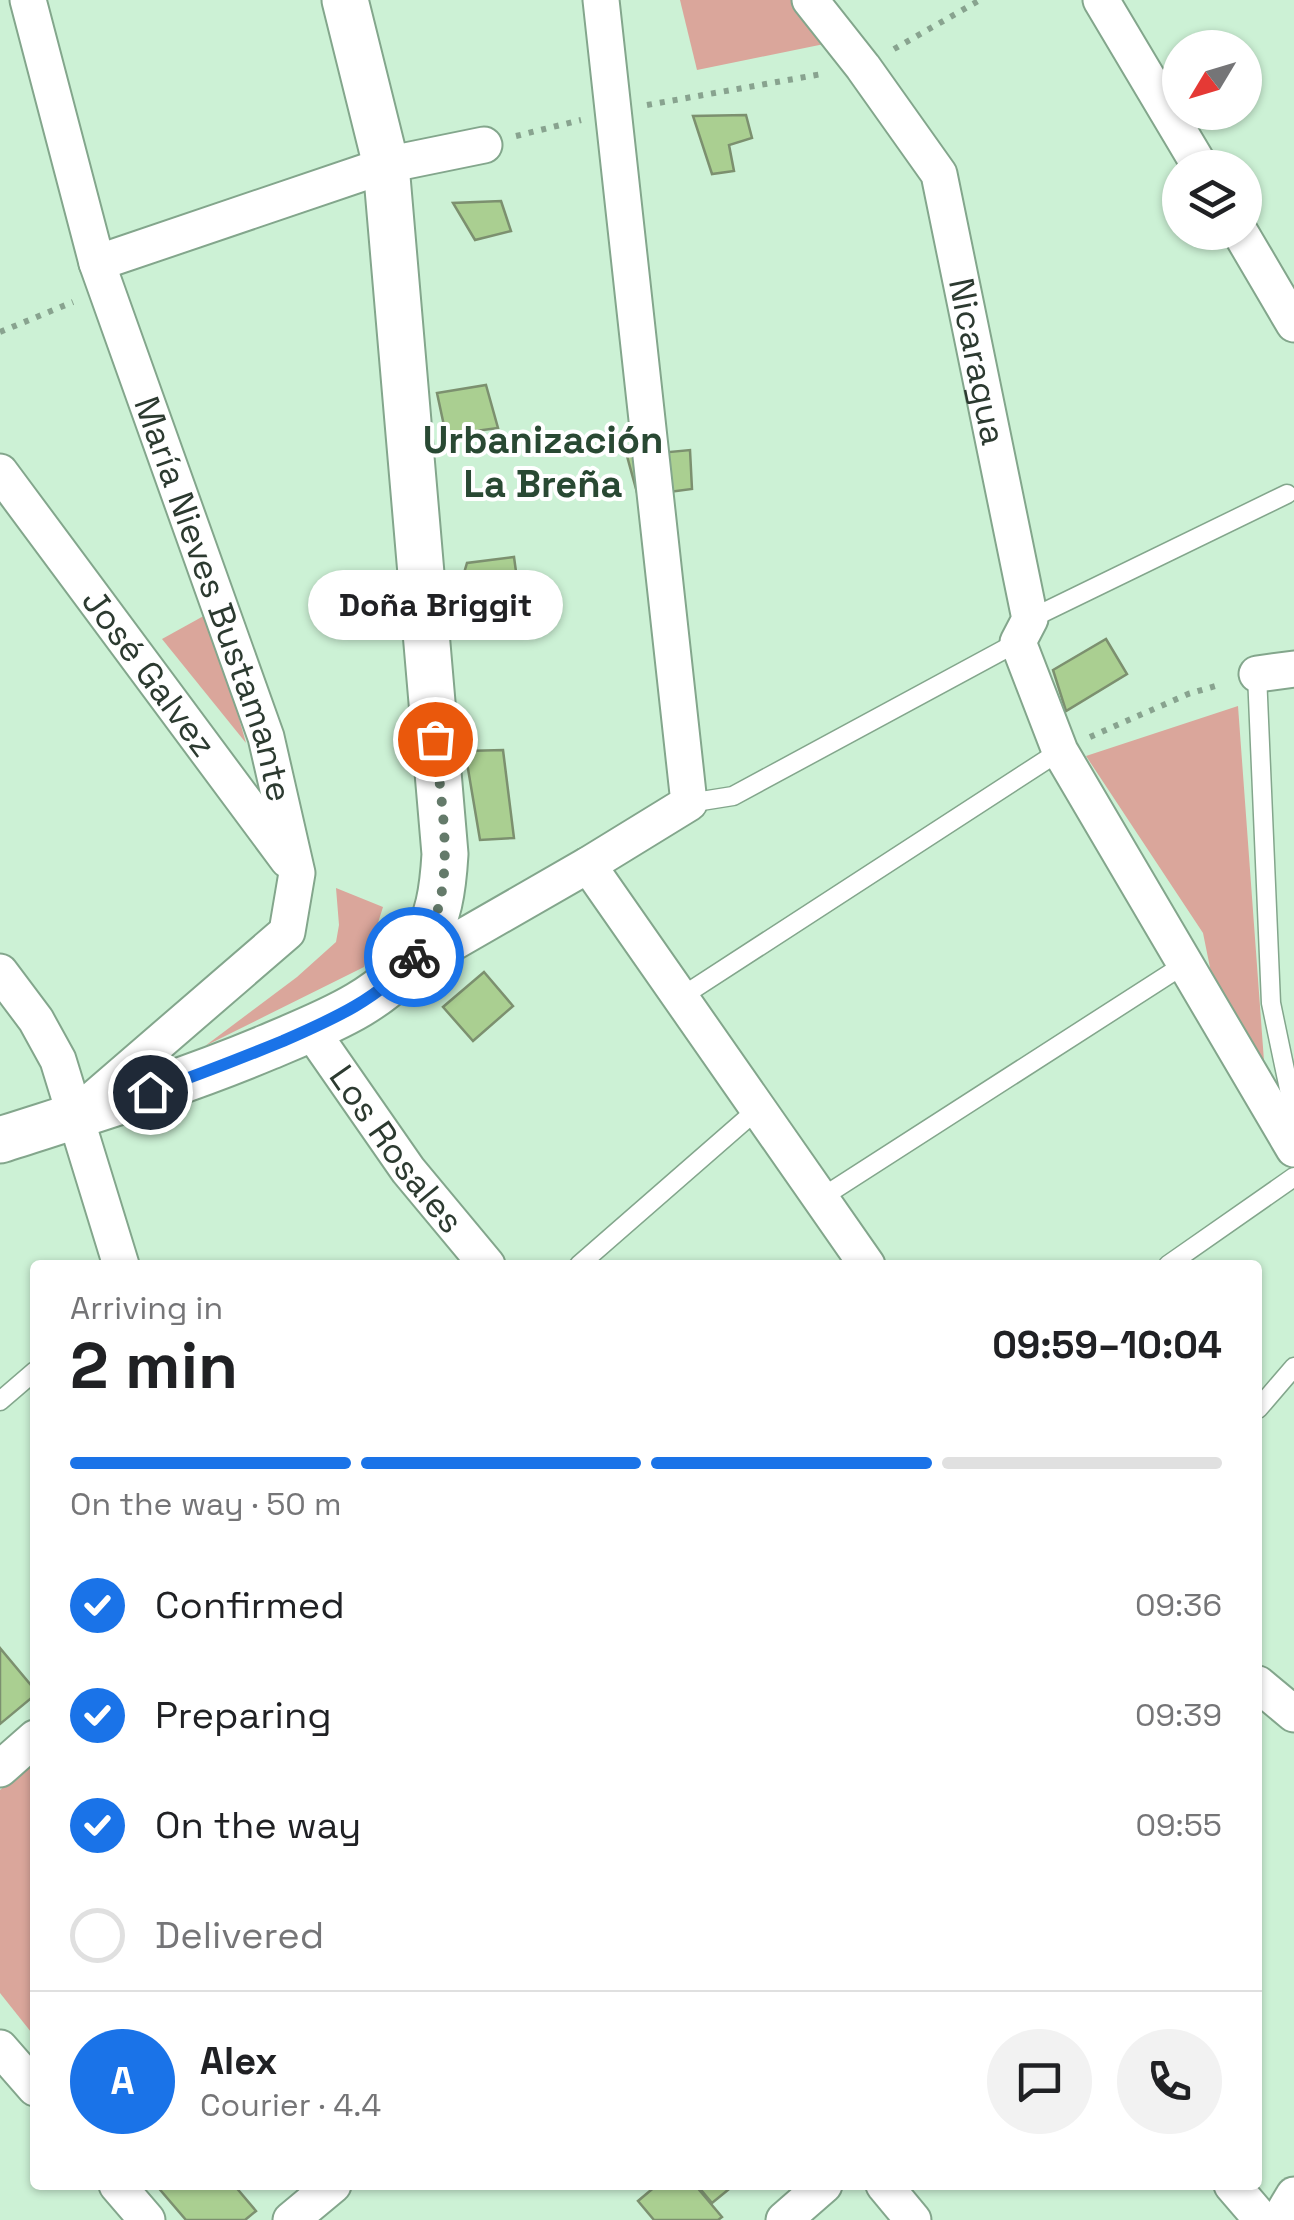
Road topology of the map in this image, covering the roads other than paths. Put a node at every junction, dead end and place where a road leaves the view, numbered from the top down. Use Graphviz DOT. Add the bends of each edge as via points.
graph roads {
  1 [pos="28,0"];
  2 [pos="344,0"];
  3 [pos="601,0"];
  4 [pos="810,0"];
  5 [pos="1101,0"];
  6 [pos="484,144"];
  7 [pos="1190,150"];
  8 [pos="386,165"];
  9 [pos="1251,250"];
  10 [pos="102,276"];
  11 [pos="1294,324"];
  12 [pos="0,472"];
  13 [pos="1287,494"];
  14 [pos="1024,630"];
  15 [pos="1294,669"];
  16 [pos="1257,674"];
  17 [pos="1060,751"];
  18 [pos="689,802"];
  19 [pos="588,864"];
  20 [pos="298,873"];
  21 [pos="1185,964"];
  22 [pos="0,972"];
  23 [pos="402,972"];
  24 [pos="681,997"];
  25 [pos="310,1029"];
  26 [pos="759,1108"];
  27 [pos="1294,1114"];
  28 [pos="74,1116"];
  29 [pos="0,1140"];
  30 [pos="1294,1149"];
  31 [pos="1294,1177"];
  32 [pos="821,1198"];
  33 [pos="119,1260"];
  34 [pos="483,1260"];
  35 [pos="585,1260"];
  36 [pos="864,1260"];
  37 [pos="1175,1260"];
  38 [pos="1294,1366"];
  39 [pos="30,1375"];
  40 [pos="0,1401"];
  41 [pos="1262,1404"];
  42 [pos="1262,1687"];
  43 [pos="1294,1714"];
  44 [pos="30,1742"];
  45 [pos="0,1769"];
  46 [pos="0,2048"];
  47 [pos="30,2082"];
  48 [pos="121,2190"];
  49 [pos="327,2190"];
  50 [pos="818,2190"];
  51 [pos="888,2190"];
  52 [pos="1236,2190"];
  53 [pos="1294,2195"];
  54 [pos="147,2220"];
  55 [pos="291,2220"];
  56 [pos="784,2220"];
  57 [pos="913,2220"];
  58 [pos="1262,2220"];
  59 [pos="1279,2220"];
  1 -- 10 [label="street, María Nieves Bustamante"];
  2 -- 8 [label="street"];
  3 -- 18 [label="street"];
  4 -- 14 [label="street, Nicaragua" via="938,174"];
  5 -- 7 [label="street"];
  6 -- 8 [label="street"];
  8 -- 10 [label="street"];
  8 -- 23 [label="street" via="444,854 434,922"];
  9 -- 11 [label="street"];
  10 -- 20 [label="street, María Nieves Bustamante" via="266,737"];
  12 -- 20 [label="street, José Galvez"];
  13 -- 14 [label="lane"];
  14 -- 17 [label="street, Nicaragua"];
  14 -- 18 [label="lane" via="733,796"];
  15 -- 16 [label="street"];
  16 -- 27 [label="lane" via="1271,1003"];
  17 -- 21 [label="street, Nicaragua"];
  17 -- 24 [label="lane"];
  18 -- 19 [label="street"];
  19 -- 23 [label="street"];
  19 -- 24 [label="street"];
  20 -- 28 [label="street, María Nieves Bustamante" via="288,932"];
  21 -- 30 [label="street, Nicaragua"];
  21 -- 32 [label="lane"];
  22 -- 28 [label="street" via="58,1060"];
  23 -- 25 [label="street" via="380,992"];
  24 -- 26 [label="street"];
  25 -- 28 [label="street"];
  25 -- 34 [label="street, Los Rosales" via="408,1170"];
  26 -- 32 [label="street"];
  26 -- 35 [label="lane"];
  28 -- 29 [label="street"];
  28 -- 33 [label="street"];
  31 -- 37 [label="lane"];
  32 -- 36 [label="street"];
  38 -- 41 [label="lane"];
  39 -- 40 [label="lane"];
  42 -- 43 [label="street"];
  44 -- 45 [label="street"];
  46 -- 47 [label="street"];
  48 -- 54 [label="street"];
  49 -- 55 [label="street"];
  50 -- 56 [label="street"];
  51 -- 57 [label="street"];
  52 -- 58 [label="street"];
  53 -- 59 [label="street"];
}
